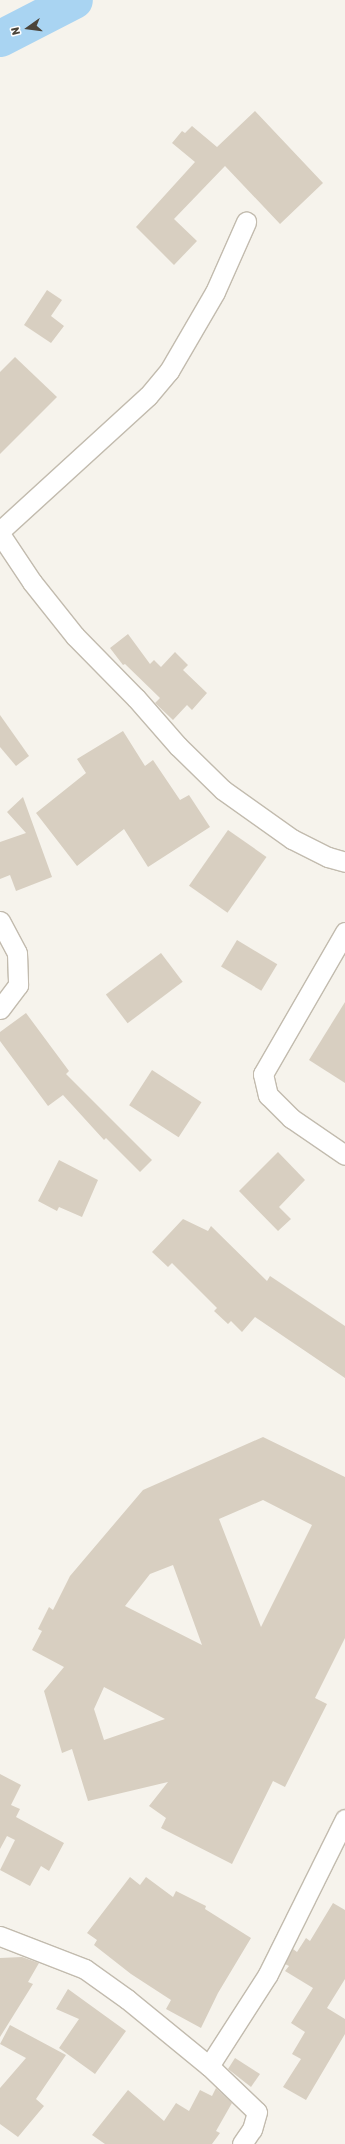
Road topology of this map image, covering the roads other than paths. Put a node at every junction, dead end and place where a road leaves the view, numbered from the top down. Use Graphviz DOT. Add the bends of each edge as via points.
graph roads {
  1 [pos="246,222"];
  2 [pos="0,531"];
  3 [pos="0,534"];
  4 [pos="345,862"];
  5 [pos="0,921"];
  6 [pos="345,932"];
  7 [pos="0,1009"];
  8 [pos="345,1155"];
  9 [pos="345,1819"];
  10 [pos="0,1936"];
  11 [pos="209,2066"];
  12 [pos="242,2144"];
  1 -- 2 [label="street" via="215,292 169,371 148,396"];
  3 -- 4 [label="street" via="32,582 75,636 223,790 292,839 328,857"];
  5 -- 7 [label="street" via="17,953 18,985"];
  6 -- 8 [label="street" via="263,1074 268,1095 291,1118"];
  9 -- 11 [label="street" via="268,1974"];
  10 -- 11 [label="street" via="86,1969"];
  11 -- 12 [label="street" via="257,2112 252,2129"];
}
